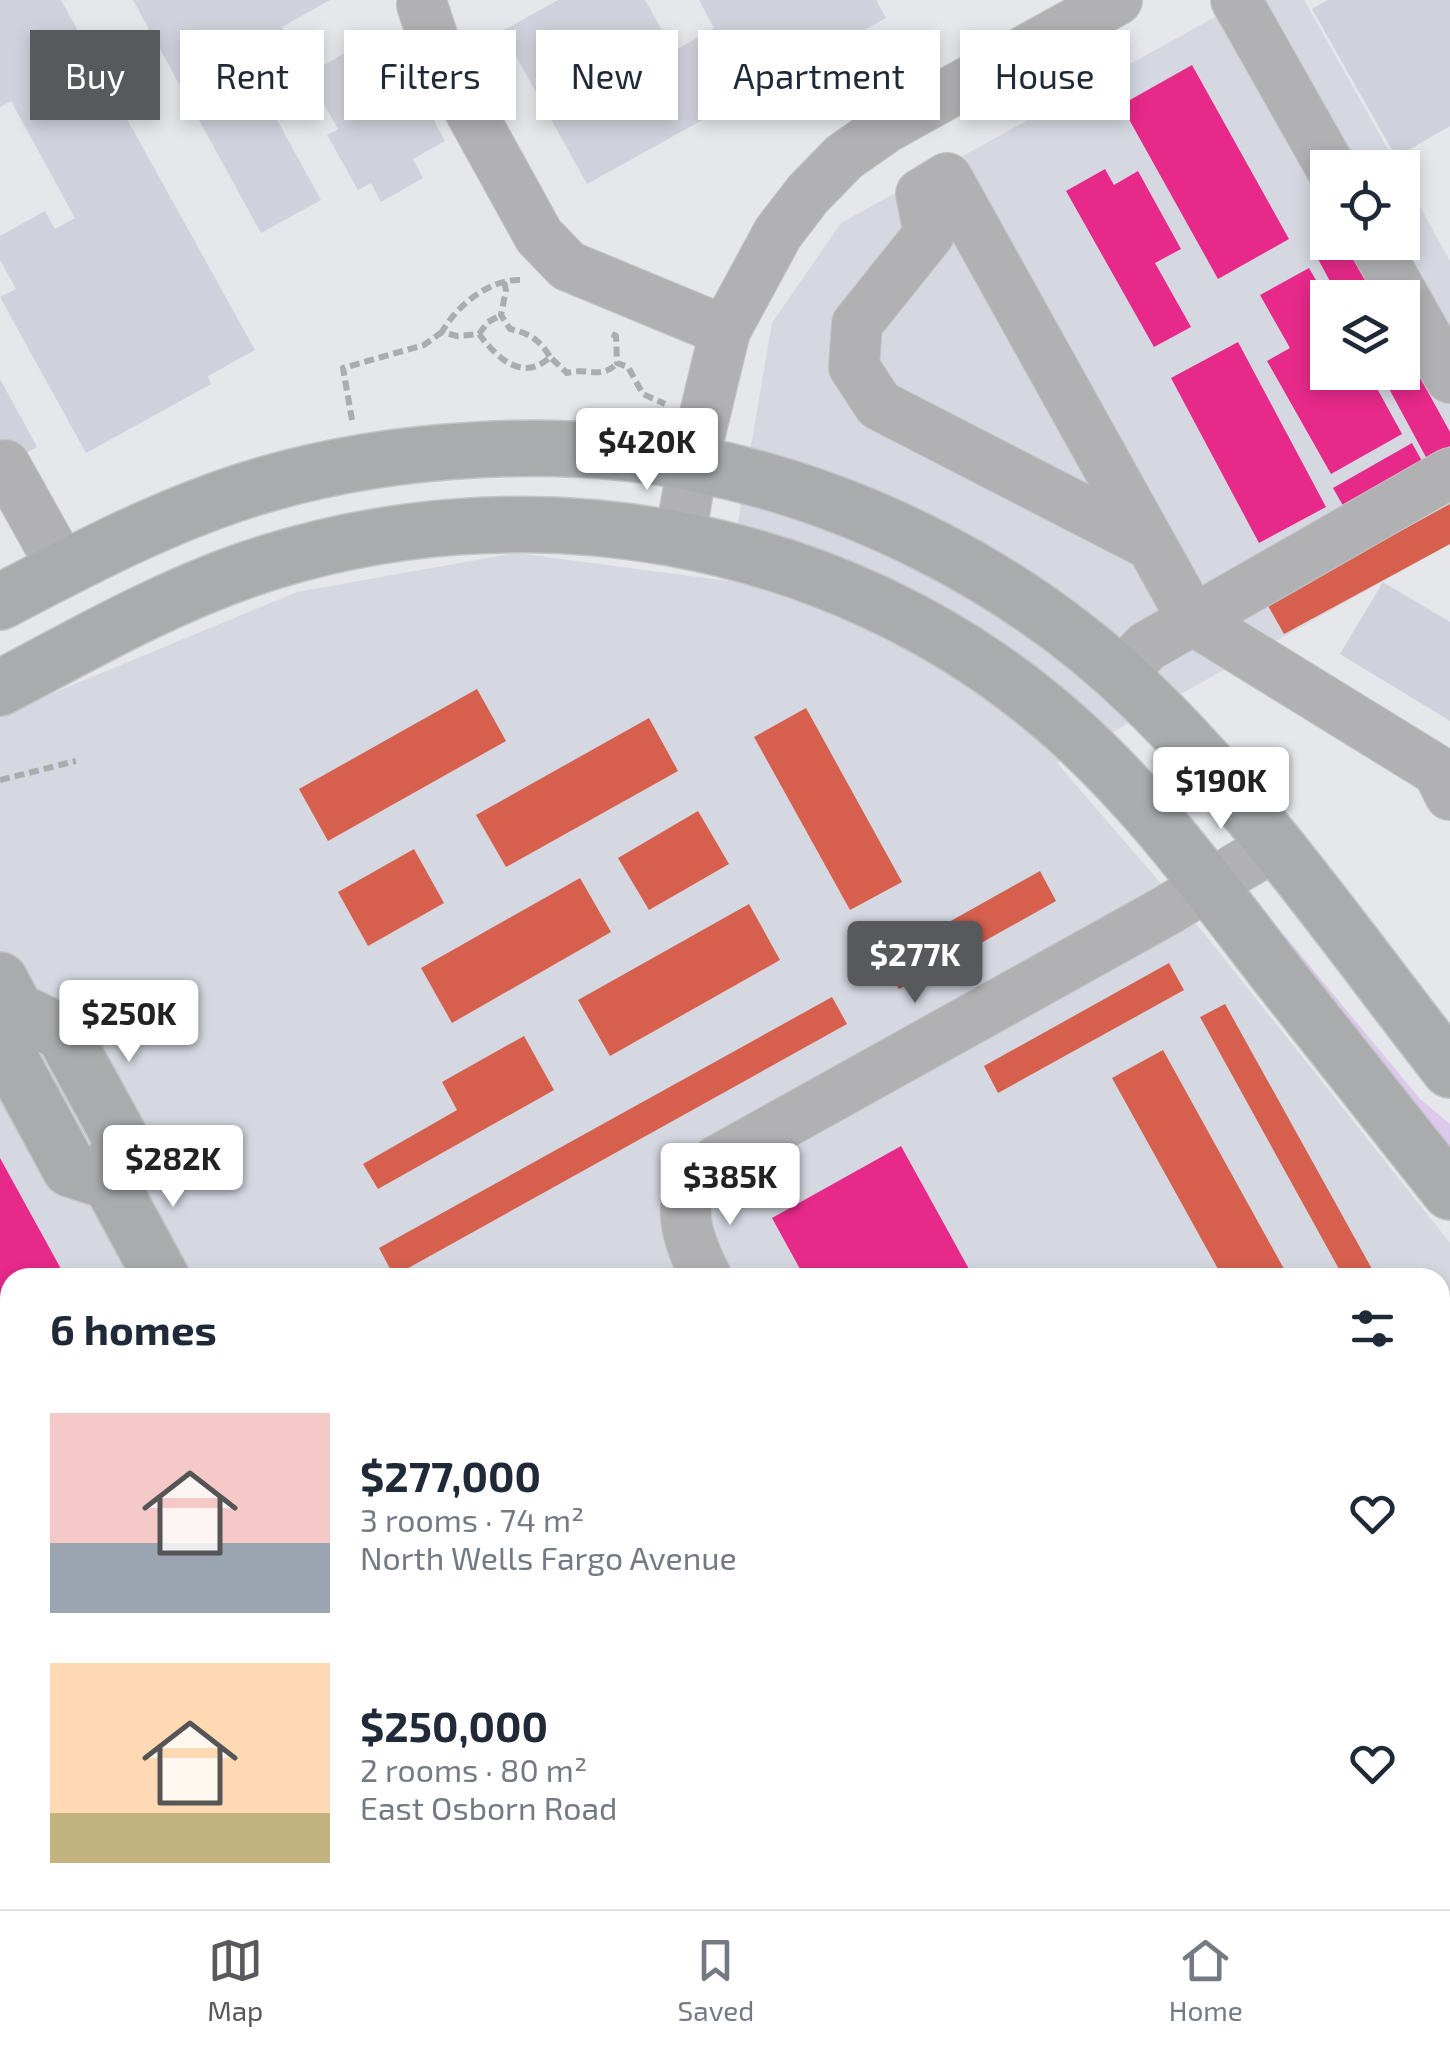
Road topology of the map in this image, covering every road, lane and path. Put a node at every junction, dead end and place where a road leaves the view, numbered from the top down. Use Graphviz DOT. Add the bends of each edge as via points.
graph roads {
  1 [pos="1117,0"];
  2 [pos="1236,0"];
  3 [pos="422,5"];
  4 [pos="887,127"];
  5 [pos="1321,150"];
  6 [pos="922,196"];
  7 [pos="1383,260"];
  8 [pos="504,282"];
  9 [pos="530,288"];
  10 [pos="502,315"];
  11 [pos="725,331"];
  12 [pos="442,332"];
  13 [pos="606,332"];
  14 [pos="480,334"];
  15 [pos="550,357"];
  16 [pos="618,363"];
  17 [pos="1450,378"];
  18 [pos="666,404"];
  19 [pos="1078,413"];
  20 [pos="353,425"];
  21 [pos="694,463"];
  22 [pos="4,465"];
  23 [pos="1011,472"];
  24 [pos="1450,473"];
  25 [pos="680,538"];
  26 [pos="1151,545"];
  27 [pos="63,569"];
  28 [pos="0,602"];
  29 [pos="1192,620"];
  30 [pos="1120,676"];
  31 [pos="0,688"];
  32 [pos="76,761"];
  33 [pos="0,780"];
  34 [pos="1450,795"];
  35 [pos="1274,846"];
  36 [pos="1210,886"];
  37 [pos="8,995"];
  38 [pos="193,1011"];
  39 [pos="125,1064"];
  40 [pos="1450,1070"];
  41 [pos="1450,1192"];
  42 [pos="157,1268"];
  43 [pos="702,1268"];
  1 -- 4 [label="street"];
  2 -- 5 [label="street"];
  3 -- 11 [label="street" via="438,53 539,236 568,266"];
  4 -- 6 [label="street"];
  4 -- 11 [label="street" via="808,194 778,233"];
  6 -- 19 [label="street" via="948,178"];
  6 -- 23 [label="street" via="928,234 857,324 854,367 879,404"];
  7 -- 17 [label="street"];
  8 -- 9 [label="path" via="519,278"];
  8 -- 10 [label="path"];
  8 -- 12 [label="path" via="478,294"];
  10 -- 14 [label="path"];
  10 -- 15 [label="path" via="510,329 527,333"];
  11 -- 21 [label="street"];
  12 -- 14 [label="path"];
  12 -- 20 [label="path" via="424,345 343,368"];
  13 -- 16 [label="path" via="616,336"];
  14 -- 15 [label="path" via="511,366 526,369"];
  15 -- 16 [label="path" via="567,374 601,373"];
  16 -- 18 [label="path" via="628,367 643,394"];
  19 -- 23 [label="street" via="1066,444 1045,463"];
  19 -- 26 [label="street"];
  21 -- 25 [label="street"];
  21 -- 27 [label="main road" via="528,449 388,458 262,485"];
  21 -- 30 [label="main road" via="803,493 928,545 1041,613"];
  22 -- 27 [label="street"];
  23 -- 26 [label="street"];
  24 -- 29 [label="street"];
  25 -- 31 [label="main road" via="509,524 378,534 183,594"];
  25 -- 36 [label="main road" via="831,584 952,644 1056,719 1149,812"];
  26 -- 29 [label="street"];
  27 -- 28 [label="main road"];
  29 -- 30 [label="street" via="1146,647"];
  29 -- 34 [label="street" via="1438,771"];
  30 -- 35 [label="main road" via="1189,744"];
  32 -- 33 [label="path"];
  35 -- 36 [label="street"];
  35 -- 40 [label="main road"];
  36 -- 41 [label="main road"];
  36 -- 43 [label="street" via="718,1160 687,1197"];
  37 -- 42 [label="main road" via="10,1058 51,1135 70,1168 110,1182"];
  38 -- 39 [label="path" via="128,1050"];
}
